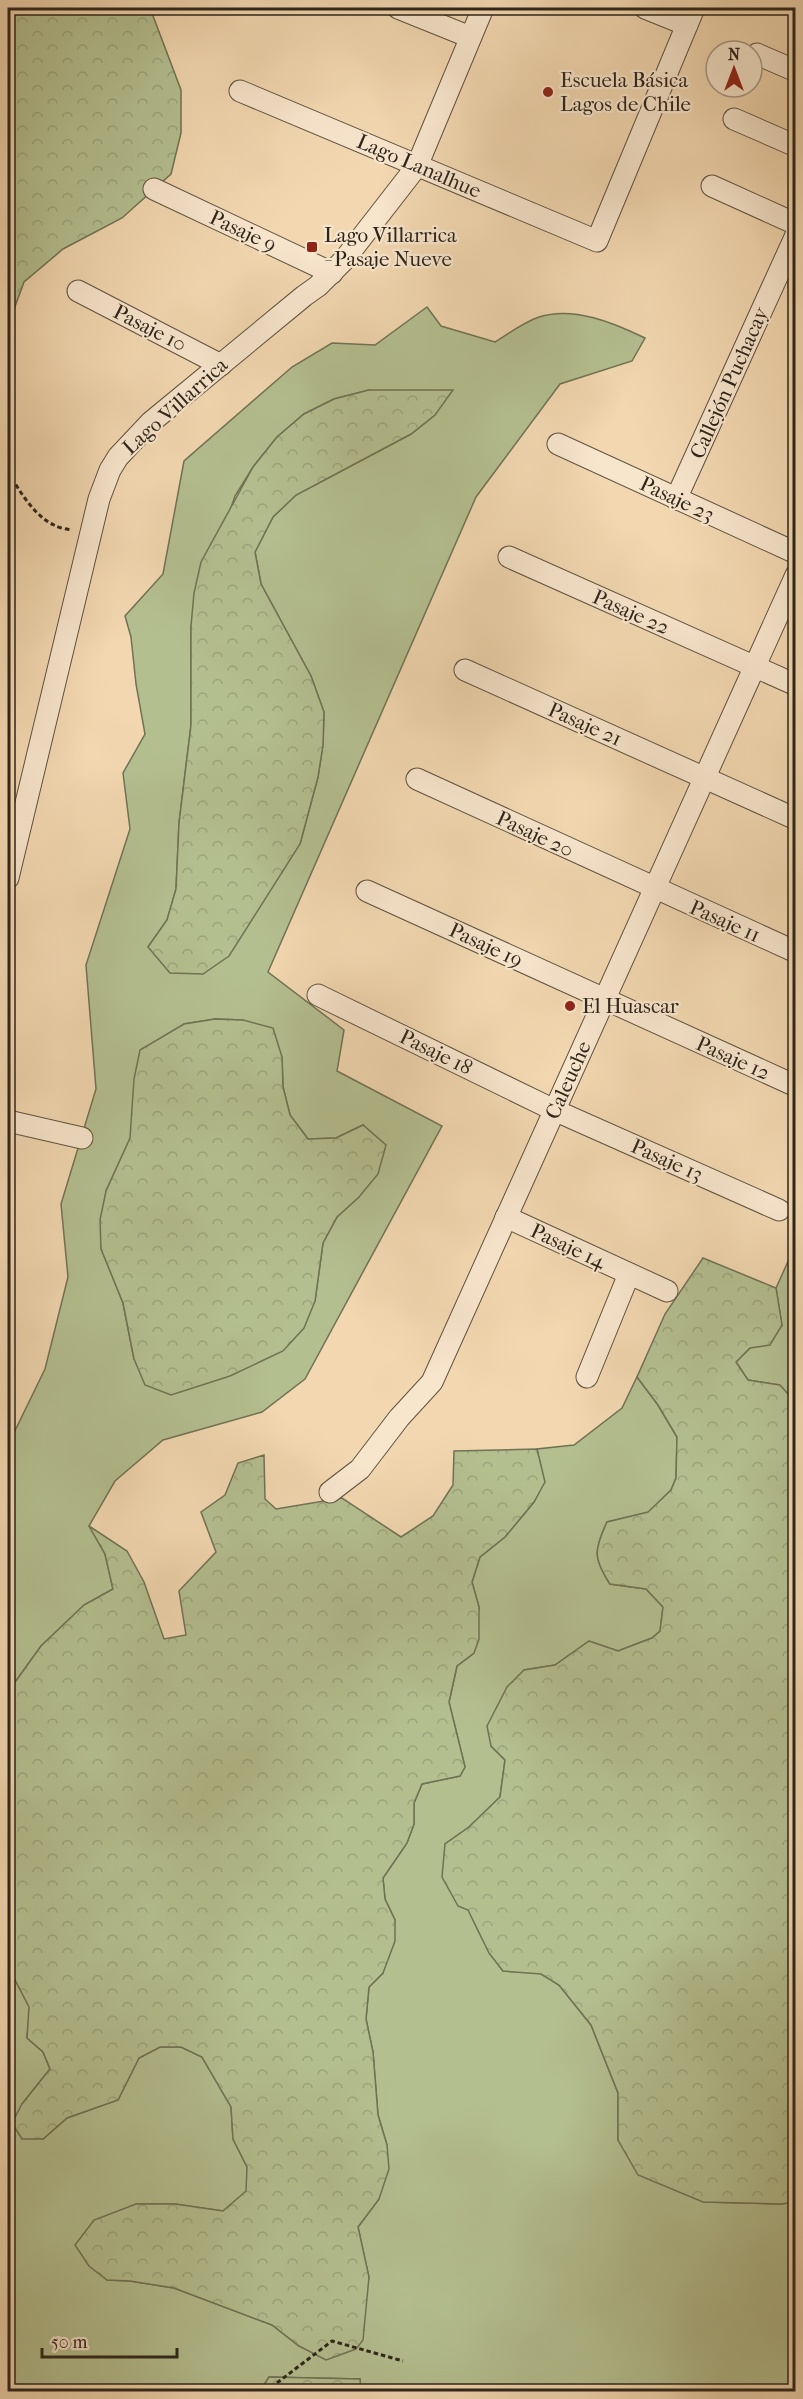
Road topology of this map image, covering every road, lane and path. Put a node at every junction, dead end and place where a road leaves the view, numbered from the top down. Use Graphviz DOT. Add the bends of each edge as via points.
graph roads {
  1 [pos="398,8"];
  2 [pos="483,8"];
  3 [pos="645,8"];
  4 [pos="691,16"];
  5 [pos="471,37"];
  6 [pos="764,57"];
  7 [pos="795,71"];
  8 [pos="240,90"];
  9 [pos="734,119"];
  10 [pos="795,146"];
  11 [pos="417,166"];
  12 [pos="712,186"];
  13 [pos="153,189"];
  14 [pos="795,234"];
  15 [pos="332,273"];
  16 [pos="78,291"];
  17 [pos="221,365"];
  18 [pos="558,444"];
  19 [pos="8,472"];
  20 [pos="676,499"];
  21 [pos="92,530"];
  22 [pos="795,553"];
  23 [pos="509,557"];
  24 [pos="795,575"];
  25 [pos="754,667"];
  26 [pos="465,670"];
  27 [pos="795,685"];
  28 [pos="417,779"];
  29 [pos="704,779"];
  30 [pos="795,819"];
  31 [pos="8,878"];
  32 [pos="654,889"];
  33 [pos="367,891"];
  34 [pos="795,952"];
  35 [pos="318,995"];
  36 [pos="604,1000"];
  37 [pos="795,1086"];
  38 [pos="554,1110"];
  39 [pos="8,1120"];
  40 [pos="82,1138"];
  41 [pos="779,1210"];
  42 [pos="506,1218"];
  43 [pos="629,1274"];
  44 [pos="667,1291"];
  45 [pos="587,1377"];
  46 [pos="330,1492"];
  47 [pos="404,2361"];
  48 [pos="265,2391"];
  1 -- 5 [label="street"];
  2 -- 5 [label="street, Lago Villarrica"];
  3 -- 4 [label="street"];
  4 -- 11 [label="street, Lago Lanalhue" via="597,241"];
  5 -- 11 [label="street, Lago Villarrica"];
  6 -- 7 [label="street"];
  8 -- 11 [label="street, Lago Lanalhue"];
  9 -- 10 [label="street"];
  11 -- 15 [label="street, Lago Villarrica"];
  12 -- 14 [label="street"];
  13 -- 15 [label="street, Pasaje 9"];
  14 -- 20 [label="street, Callejón Puchacay"];
  15 -- 17 [label="street, Lago Villarrica"];
  16 -- 17 [label="street, Pasaje 10"];
  17 -- 21 [label="street, Lago Villarrica" via="151,422 118,457 103,486"];
  18 -- 20 [label="street, Pasaje 23"];
  19 -- 21 [label="path" via="22,494 54,525"];
  20 -- 22 [label="street, Pasaje 23"];
  21 -- 31 [label="street, Lago Villarrica"];
  23 -- 25 [label="street, Pasaje 22"];
  24 -- 25 [label="street, Caleuche"];
  25 -- 27 [label="street"];
  25 -- 29 [label="street, Caleuche"];
  26 -- 29 [label="street, Pasaje 21"];
  28 -- 32 [label="street, Pasaje 20"];
  29 -- 30 [label="street"];
  29 -- 32 [label="street, Caleuche"];
  32 -- 34 [label="street, Pasaje 11"];
  32 -- 36 [label="street, Caleuche"];
  33 -- 36 [label="street, Pasaje 19"];
  35 -- 38 [label="street, Pasaje 18"];
  36 -- 37 [label="street, Pasaje 12"];
  36 -- 38 [label="street, Caleuche"];
  38 -- 41 [label="street, Pasaje 13"];
  38 -- 42 [label="street, Caleuche"];
  39 -- 40 [label="street"];
  42 -- 43 [label="street, Pasaje 14"];
  42 -- 46 [label="street, Caleuche" via="432,1382 360,1469"];
  43 -- 44 [label="street, Pasaje 14"];
  43 -- 45 [label="street, Pasaje 14"];
  47 -- 48 [label="path" via="332,2341"];
}
